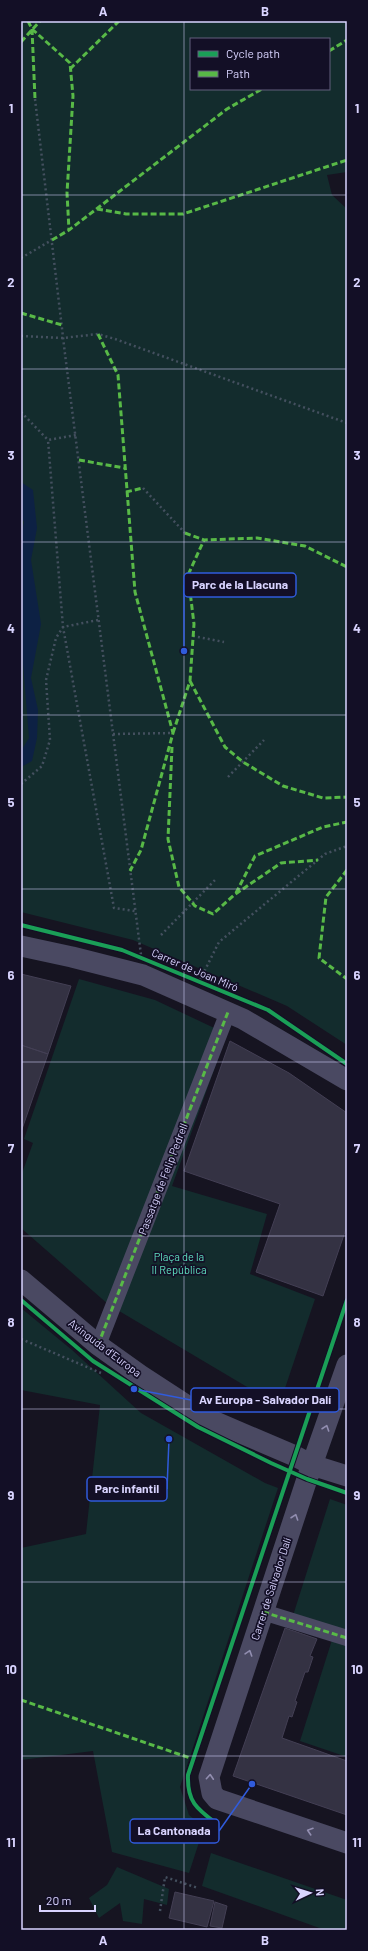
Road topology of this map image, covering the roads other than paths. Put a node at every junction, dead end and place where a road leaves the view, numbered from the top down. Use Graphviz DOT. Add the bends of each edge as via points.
graph roads {
  1 [pos="21,946"];
  2 [pos="228,1012"];
  3 [pos="347,1080"];
  4 [pos="21,1280"];
  5 [pos="98,1346"];
  6 [pos="347,1365"];
  7 [pos="312,1465"];
  8 [pos="347,1476"];
  9 [pos="263,1612"];
  10 [pos="347,1638"];
  11 [pos="347,1843"];
  1 -- 2 [label="street" via="143,975"];
  2 -- 3 [label="street"];
  2 -- 5 [label="street, Passatge de Felip Pedrell"];
  4 -- 5 [label="street, Avinguda d'Europa"];
  5 -- 7 [label="street, Avinguda d'Europa" via="206,1418"];
  7 -- 6 [label="street, Carrer de Salvador Dalí, one-way"];
  7 -- 8 [label="street, Avinguda d'Europa"];
  9 -- 7 [label="street, Carrer de Salvador Dalí, one-way"];
  9 -- 10 [label="street"];
  11 -- 9 [label="street, Carrer de Salvador Dalí, one-way" via="230,1804 217,1799 212,1793 209,1777"];
}
